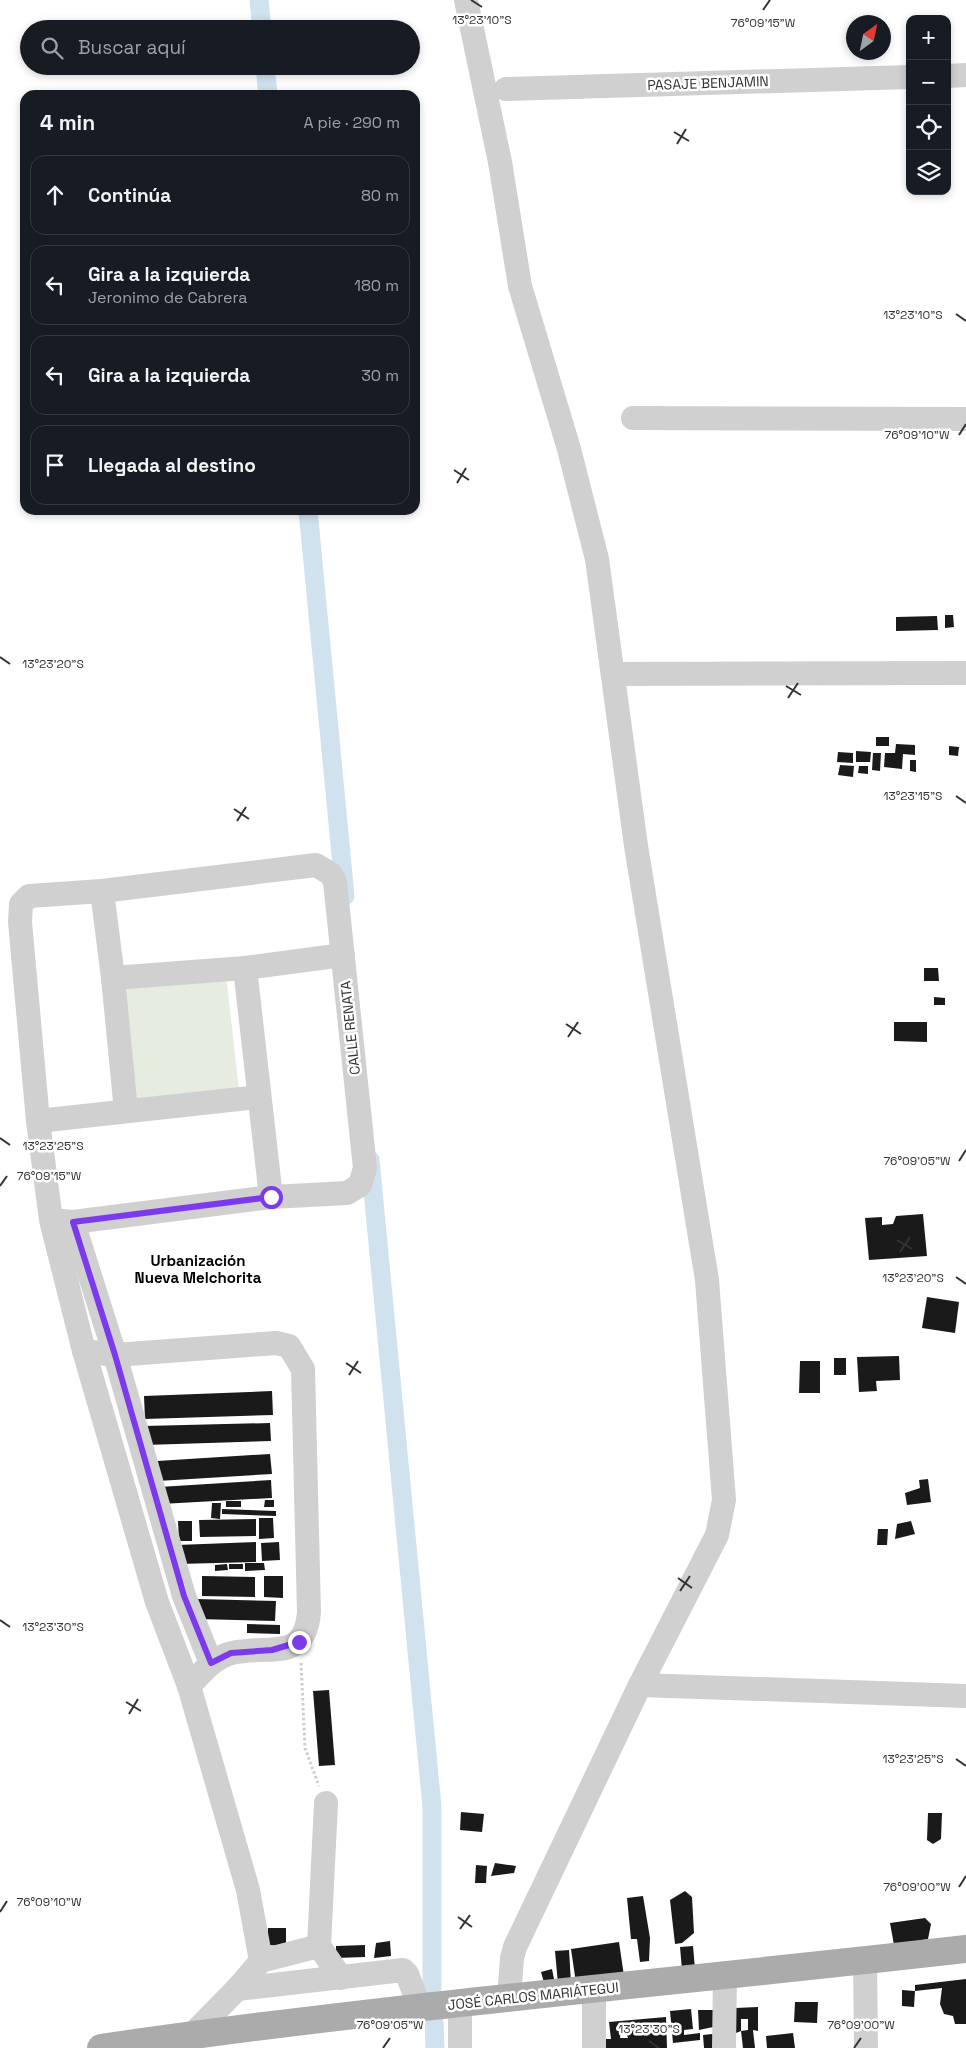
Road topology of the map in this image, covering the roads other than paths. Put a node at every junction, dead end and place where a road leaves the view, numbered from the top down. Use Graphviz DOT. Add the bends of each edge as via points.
graph roads {
  1 [pos="466,0"];
  2 [pos="966,75"];
  3 [pos="951,76"];
  4 [pos="906,77"];
  5 [pos="506,89"];
  6 [pos="632,418"];
  7 [pos="966,419"];
  8 [pos="966,673"];
  9 [pos="613,674"];
  10 [pos="102,891"];
  11 [pos="342,955"];
  12 [pos="245,968"];
  13 [pos="114,978"];
  14 [pos="258,1097"];
  15 [pos="126,1111"];
  16 [pos="38,1121"];
  17 [pos="271,1197"];
  18 [pos="62,1221"];
  19 [pos="84,1351"];
  20 [pos="115,1355"];
  21 [pos="211,1663"];
  22 [pos="640,1685"];
  23 [pos="190,1686"];
  24 [pos="966,1696"];
  25 [pos="326,1803"];
  26 [pos="319,1946"];
  27 [pos="966,1949"];
  28 [pos="865,1960"];
  29 [pos="260,1961"];
  30 [pos="725,1975"];
  31 [pos="341,1978"];
  32 [pos="237,1989"];
  33 [pos="594,1989"];
  34 [pos="509,1998"];
  35 [pos="460,2004"];
  36 [pos="420,2008"];
  37 [pos="192,2035"];
  38 [pos="101,2048"];
  39 [pos="460,2048"];
  40 [pos="594,2048"];
  41 [pos="724,2048"];
  42 [pos="866,2048"];
  1 -- 9 [label="street" via="500,162 520,286 569,449 597,559"];
  2 -- 3 [label="street"];
  4 -- 5 [label="street, PASAJE BENJAMIN"];
  6 -- 7 [label="street"];
  8 -- 9 [label="street"];
  9 -- 22 [label="street" via="636,846 707,1280 724,1500 717,1535"];
  10 -- 11 [label="street, CALLE RENATA" via="316,866 331,874 335,882"];
  10 -- 13 [label="street"];
  10 -- 16 [label="street" via="28,896 21,904"];
  11 -- 12 [label="street"];
  11 -- 17 [label="street, CALLE RENATA" via="365,1168 360,1185 347,1193"];
  12 -- 13 [label="street"];
  12 -- 14 [label="street"];
  13 -- 15 [label="street"];
  14 -- 15 [label="street"];
  14 -- 17 [label="street"];
  15 -- 16 [label="street"];
  16 -- 18 [label="street"];
  17 -- 18 [label="street"];
  18 -- 19 [label="street"];
  18 -- 20 [label="street"];
  19 -- 20 [label="street"];
  19 -- 23 [label="street" via="158,1602"];
  20 -- 21 [label="street" via="184,1596"];
  20 -- 21 [label="street" via="276,1343 289,1346 303,1369 309,1612 305,1634 299,1642 272,1650 231,1653"];
  21 -- 23 [label="street"];
  22 -- 24 [label="street"];
  22 -- 34 [label="street" via="515,1947"];
  23 -- 29 [label="street" via="248,1890"];
  25 -- 26 [label="street"];
  26 -- 29 [label="street"];
  26 -- 31 [label="street"];
  27 -- 28 [label="main road, JOSÉ CARLOS MARIÁTEGUI"];
  28 -- 30 [label="main road, JOSÉ CARLOS MARIÁTEGUI"];
  28 -- 42 [label="street"];
  29 -- 32 [label="street"];
  30 -- 33 [label="main road, JOSÉ CARLOS MARIÁTEGUI"];
  30 -- 41 [label="street"];
  31 -- 32 [label="street"];
  31 -- 36 [label="street" via="403,1970"];
  32 -- 37 [label="street"];
  33 -- 34 [label="main road, JOSÉ CARLOS MARIÁTEGUI"];
  33 -- 40 [label="street"];
  34 -- 35 [label="main road, JOSÉ CARLOS MARIÁTEGUI"];
  35 -- 36 [label="main road, JOSÉ CARLOS MARIÁTEGUI"];
  35 -- 39 [label="street"];
  36 -- 37 [label="main road, JOSÉ CARLOS MARIÁTEGUI"];
  37 -- 38 [label="main road, JOSÉ CARLOS MARIÁTEGUI"];
}
